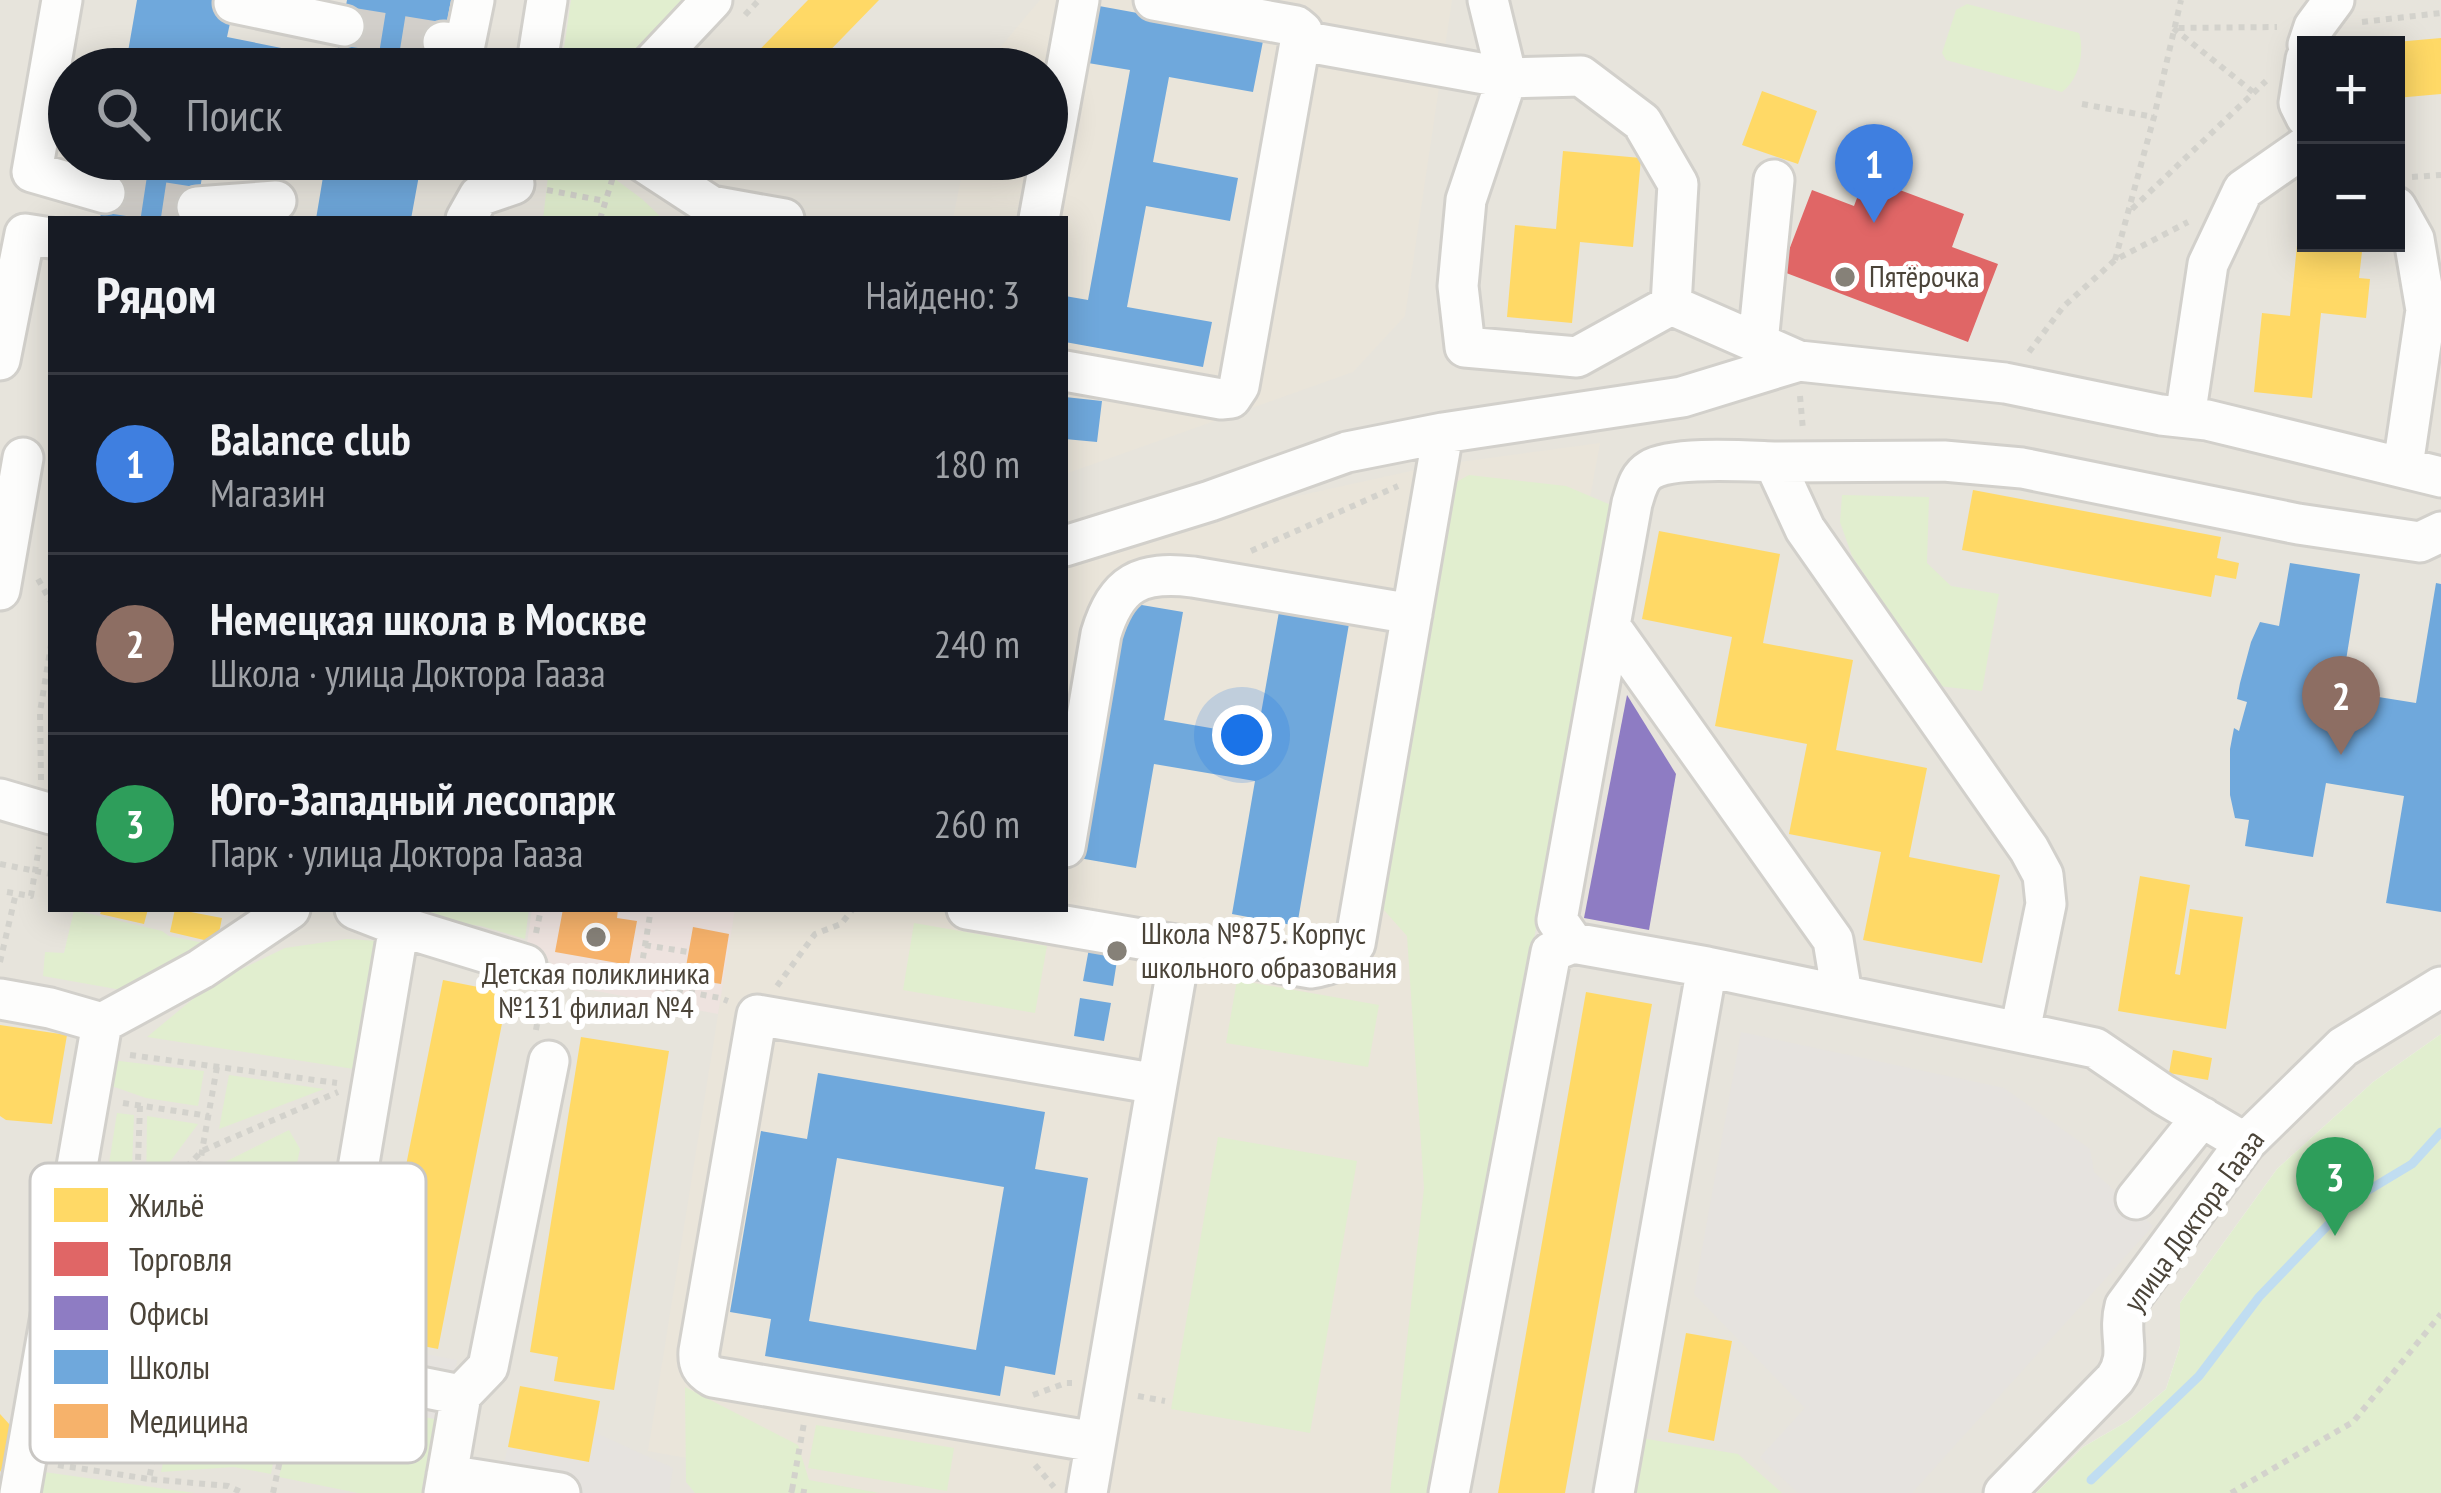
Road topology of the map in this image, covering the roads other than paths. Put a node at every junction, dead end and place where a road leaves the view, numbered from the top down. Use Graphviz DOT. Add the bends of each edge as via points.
graph roads {
  1 [pos="62,0"];
  2 [pos="474,0"];
  3 [pos="547,0"];
  4 [pos="712,0"];
  5 [pos="1079,0"];
  6 [pos="1154,0"];
  7 [pos="1487,0"];
  8 [pos="234,3"];
  9 [pos="344,26"];
  10 [pos="1302,41"];
  11 [pos="443,42"];
  12 [pos="54,48"];
  13 [pos="539,48"];
  14 [pos="667,48"];
  15 [pos="1068,60"];
  16 [pos="1507,79"];
  17 [pos="48,80"];
  18 [pos="2297,152"];
  19 [pos="32,172"];
  20 [pos="48,177"];
  21 [pos="60,180"];
  22 [pos="667,180"];
  23 [pos="1046,180"];
  24 [pos="1774,180"];
  25 [pos="513,187"];
  26 [pos="105,193"];
  27 [pos="276,201"];
  28 [pos="197,208"];
  29 [pos="710,212"];
  30 [pos="468,216"];
  31 [pos="752,216"];
  32 [pos="1040,216"];
  33 [pos="2405,223"];
  34 [pos="38,236"];
  35 [pos="1671,304"];
  36 [pos="1758,343"];
  37 [pos="0,360"];
  38 [pos="1799,361"];
  39 [pos="1068,372"];
  40 [pos="2185,417"];
  41 [pos="1440,452"];
  42 [pos="25,458"];
  43 [pos="1774,462"];
  44 [pos="2422,472"];
  45 [pos="2441,532"];
  46 [pos="1068,545"];
  47 [pos="0,590"];
  48 [pos="1412,614"];
  49 [pos="1610,626"];
  50 [pos="0,799"];
  51 [pos="48,813"];
  52 [pos="1068,829"];
  53 [pos="286,912"];
  54 [pos="363,912"];
  55 [pos="1004,912"];
  56 [pos="1053,916"];
  57 [pos="399,926"];
  58 [pos="1573,943"];
  59 [pos="1181,946"];
  60 [pos="536,967"];
  61 [pos="1707,967"];
  62 [pos="2441,987"];
  63 [pos="1841,994"];
  64 [pos="0,999"];
  65 [pos="2020,1031"];
  66 [pos="99,1036"];
  67 [pos="549,1061"];
  68 [pos="1157,1084"];
  69 [pos="2202,1118"];
  70 [pos="2245,1143"];
  71 [pos="77,1163"];
  72 [pos="359,1163"];
  73 [pos="2136,1198"];
  74 [pos="426,1388"];
  75 [pos="461,1395"];
  76 [pos="30,1437"];
  77 [pos="1095,1442"];
  78 [pos="23,1476"];
  79 [pos="446,1484"];
  80 [pos="560,1493"];
  81 [pos="1087,1493"];
  82 [pos="1449,1493"];
  83 [pos="1614,1493"];
  84 [pos="2004,1493"];
  1 -- 12 [label="street"];
  2 -- 11 [label="street" via="465,44"];
  3 -- 13 [label="street"];
  4 -- 14 [label="street"];
  5 -- 15 [label="street"];
  6 -- 10 [label="street" via="1295,26"];
  7 -- 16 [label="street"];
  8 -- 9 [label="street"];
  10 -- 16 [label="street"];
  10 -- 39 [label="street" via="1236,393 1221,399"];
  16 -- 35 [label="street" via="1581,76 1642,122 1678,184"];
  16 -- 35 [label="street" via="1466,200 1458,286 1465,347 1577,358"];
  17 -- 19 [label="street"];
  18 -- 40 [label="street" via="2242,190 2208,264"];
  19 -- 20 [label="street"];
  19 -- 34 [label="street"];
  21 -- 26 [label="street"];
  22 -- 29 [label="street"];
  23 -- 32 [label="street"];
  24 -- 36 [label="street"];
  25 -- 30 [label="street" via="479,196"];
  27 -- 28 [label="street"];
  29 -- 31 [label="street"];
  33 -- 44 [label="street" via="2426,310"];
  34 -- 37 [label="street"];
  35 -- 36 [label="street"];
  36 -- 38 [label="street"];
  38 -- 40 [label="street" via="2005,383"];
  38 -- 41 [label="street" via="1682,397"];
  40 -- 44 [label="street"];
  41 -- 46 [label="street" via="1347,452"];
  41 -- 48 [label="street"];
  42 -- 47 [label="street"];
  43 -- 45 [label="street" via="2023,468 2298,524 2420,542"];
  43 -- 49 [label="street" via="1712,459 1652,468 1632,503"];
  43 -- 65 [label="street" via="1805,529 2042,875 2046,904"];
  48 -- 52 [label="street" via="1163,574 1139,580 1108,611 1101,634"];
  48 -- 59 [label="street" via="1355,944 1345,957 1312,968"];
  49 -- 58 [label="street" via="1557,920"];
  49 -- 63 [label="street" via="1833,940"];
  50 -- 51 [label="street"];
  53 -- 66 [label="street"];
  54 -- 57 [label="street"];
  55 -- 56 [label="street"];
  56 -- 59 [label="street"];
  57 -- 60 [label="street"];
  57 -- 72 [label="street"];
  58 -- 61 [label="street"];
  58 -- 82 [label="street" via="1551,952"];
  59 -- 68 [label="street"];
  61 -- 63 [label="street"];
  61 -- 83 [label="street"];
  62 -- 70 [label="street, улица Доктора Гааза" via="2343,1047"];
  63 -- 65 [label="street"];
  64 -- 66 [label="street" via="50,1009"];
  65 -- 69 [label="street" via="2096,1048"];
  66 -- 71 [label="street"];
  67 -- 75 [label="street" via="488,1367"];
  68 -- 77 [label="street"];
  68 -- 77 [label="street" via="757,1015 698,1361 703,1371"];
  69 -- 70 [label="street"];
  69 -- 73 [label="street"];
  70 -- 84 [label="street, улица Доктора Гааза" via="2125,1306 2123,1366 2115,1379"];
  74 -- 75 [label="street"];
  75 -- 79 [label="street"];
  76 -- 78 [label="street"];
  77 -- 81 [label="street"];
  79 -- 80 [label="street"];
}
